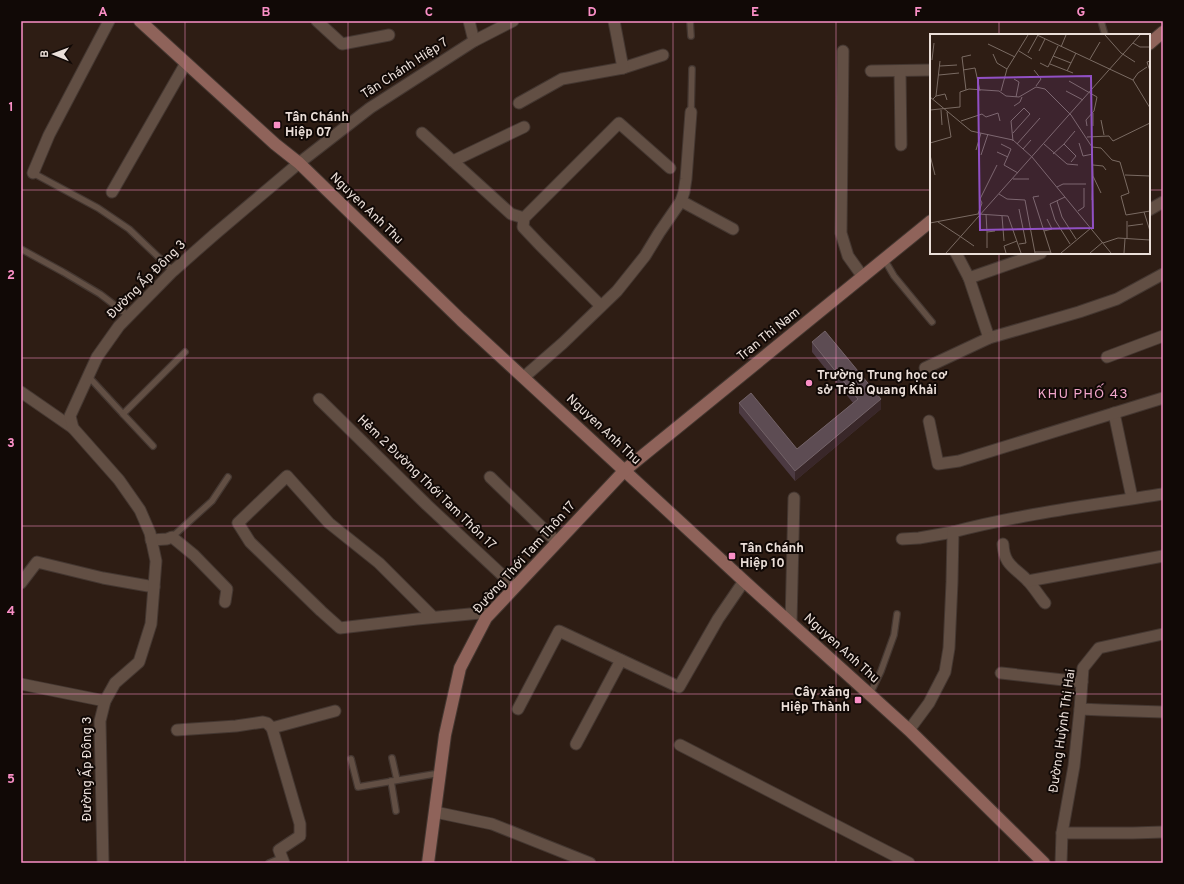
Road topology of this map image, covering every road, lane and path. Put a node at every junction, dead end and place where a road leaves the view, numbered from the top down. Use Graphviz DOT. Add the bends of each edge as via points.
graph roads {
  1 [pos="109,21"];
  2 [pos="140,21"];
  3 [pos="317,21"];
  4 [pos="469,21"];
  5 [pos="513,21"];
  6 [pos="614,21"];
  7 [pos="690,21"];
  8 [pos="1101,21"];
  9 [pos="1163,32"];
  10 [pos="390,34"];
  11 [pos="1105,34"];
  12 [pos="691,36"];
  13 [pos="474,41"];
  14 [pos="1150,43"];
  15 [pos="843,51"];
  16 [pos="663,55"];
  17 [pos="186,63"];
  18 [pos="623,68"];
  19 [pos="692,68"];
  20 [pos="930,70"];
  21 [pos="871,71"];
  22 [pos="900,71"];
  23 [pos="519,103"];
  24 [pos="691,112"];
  25 [pos="524,127"];
  26 [pos="422,133"];
  27 [pos="901,145"];
  28 [pos="453,161"];
  29 [pos="299,163"];
  30 [pos="670,168"];
  31 [pos="32,174"];
  32 [pos="112,192"];
  33 [pos="681,201"];
  34 [pos="1163,202"];
  35 [pos="1150,209"];
  36 [pos="524,218"];
  37 [pos="930,222"];
  38 [pos="733,229"];
  39 [pos="21,249"];
  40 [pos="957,254"];
  41 [pos="1038,254"];
  42 [pos="884,260"];
  43 [pos="174,271"];
  44 [pos="1163,274"];
  45 [pos="863,277"];
  46 [pos="969,278"];
  47 [pos="601,306"];
  48 [pos="129,316"];
  49 [pos="932,322"];
  50 [pos="1163,336"];
  51 [pos="989,338"];
  52 [pos="185,352"];
  53 [pos="1107,358"];
  54 [pos="925,368"];
  55 [pos="88,376"];
  56 [pos="524,377"];
  57 [pos="21,392"];
  58 [pos="1163,398"];
  59 [pos="319,399"];
  60 [pos="1114,413"];
  61 [pos="124,414"];
  62 [pos="929,421"];
  63 [pos="73,428"];
  64 [pos="153,446"];
  65 [pos="625,470"];
  66 [pos="228,477"];
  67 [pos="490,477"];
  68 [pos="1163,494"];
  69 [pos="794,498"];
  70 [pos="1132,498"];
  71 [pos="953,532"];
  72 [pos="172,537"];
  73 [pos="902,539"];
  74 [pos="151,540"];
  75 [pos="557,542"];
  76 [pos="1003,544"];
  77 [pos="1163,556"];
  78 [pos="744,581"];
  79 [pos="1028,581"];
  80 [pos="21,583"];
  81 [pos="154,587"];
  82 [pos="515,587"];
  83 [pos="226,602"];
  84 [pos="1045,603"];
  85 [pos="491,612"];
  86 [pos="897,614"];
  87 [pos="433,618"];
  88 [pos="791,623"];
  89 [pos="1163,634"];
  90 [pos="621,660"];
  91 [pos="1001,673"];
  92 [pos="1082,682"];
  93 [pos="21,684"];
  94 [pos="870,694"];
  95 [pos="105,701"];
  96 [pos="518,709"];
  97 [pos="1080,709"];
  98 [pos="335,711"];
  99 [pos="1163,712"];
  100 [pos="272,728"];
  101 [pos="177,730"];
  102 [pos="909,730"];
  103 [pos="576,744"];
  104 [pos="680,745"];
  105 [pos="392,758"];
  106 [pos="351,759"];
  107 [pos="440,773"];
  108 [pos="397,780"];
  109 [pos="390,781"];
  110 [pos="396,811"];
  111 [pos="435,812"];
  112 [pos="1163,832"];
  113 [pos="1062,833"];
  114 [pos="282,860"];
  115 [pos="103,863"];
  116 [pos="269,863"];
  117 [pos="430,863"];
  118 [pos="590,863"];
  119 [pos="909,863"];
  120 [pos="1044,863"];
  121 [pos="1061,863"];
  1 -- 31 [label="street" via="49,135"];
  2 -- 17 [label="main road, Nguyen Anh Thu"];
  3 -- 10 [label="street" via="342,44"];
  4 -- 13 [label="street"];
  5 -- 13 [label="street, Tân Chánh Hiệp 7"];
  6 -- 18 [label="street"];
  7 -- 12 [label="lane"];
  8 -- 11 [label="lane"];
  9 -- 14 [label="main road"];
  13 -- 29 [label="street, Tân Chánh Hiệp 7" via="370,108"];
  15 -- 45 [label="street" via="841,233 848,256"];
  16 -- 18 [label="street"];
  17 -- 29 [label="main road, Nguyen Anh Thu"];
  17 -- 32 [label="street"];
  18 -- 23 [label="street" via="562,79"];
  19 -- 24 [label="lane"];
  20 -- 22 [label="street"];
  21 -- 22 [label="street"];
  22 -- 27 [label="street"];
  24 -- 33 [label="street" via="686,179"];
  25 -- 28 [label="street"];
  26 -- 28 [label="street"];
  28 -- 36 [label="street" via="511,214"];
  29 -- 43 [label="street, Đường Ấp Đông 3"];
  29 -- 56 [label="main road, Nguyen Anh Thu"];
  30 -- 36 [label="street" via="619,123"];
  31 -- 43 [label="lane" via="98,208 129,229"];
  33 -- 38 [label="street"];
  33 -- 47 [label="street" via="645,256 617,291"];
  34 -- 35 [label="street"];
  36 -- 47 [label="street" via="523,226"];
  37 -- 42 [label="main road, Tran Thi Nam"];
  39 -- 48 [label="lane" via="64,272"];
  40 -- 46 [label="street"];
  41 -- 46 [label="street"];
  42 -- 45 [label="main road, Tran Thi Nam"];
  42 -- 49 [label="lane"];
  43 -- 48 [label="street, Đường Ấp Đông 3"];
  44 -- 51 [label="street" via="1117,299"];
  45 -- 65 [label="main road, Tran Thi Nam"];
  46 -- 51 [label="street"];
  47 -- 56 [label="street"];
  48 -- 55 [label="street, Đường Ấp Đông 3" via="97,357"];
  50 -- 53 [label="street"];
  51 -- 54 [label="street"];
  52 -- 61 [label="lane"];
  55 -- 61 [label="lane"];
  55 -- 63 [label="street, Đường Ấp Đông 3" via="70,416"];
  56 -- 65 [label="main road, Nguyen Anh Thu"];
  57 -- 63 [label="street"];
  58 -- 60 [label="street"];
  59 -- 82 [label="street, Hẻm 2 Đường Thới Tam Thôn 17"];
  60 -- 62 [label="street" via="959,461 938,464"];
  60 -- 70 [label="street"];
  61 -- 64 [label="lane"];
  63 -- 74 [label="street, Đường Ấp Đông 3" via="119,480 140,510"];
  65 -- 75 [label="main road, Đường Thới Tam Thôn 17"];
  65 -- 78 [label="main road, Nguyen Anh Thu"];
  66 -- 72 [label="lane" via="212,502"];
  67 -- 75 [label="street"];
  68 -- 70 [label="street"];
  69 -- 88 [label="street"];
  70 -- 71 [label="street"];
  71 -- 73 [label="street"];
  71 -- 102 [label="street" via="949,648 945,672 929,703"];
  72 -- 74 [label="street"];
  72 -- 83 [label="street" via="194,555 227,589"];
  74 -- 81 [label="street, Đường Ấp Đông 3" via="156,561"];
  75 -- 82 [label="main road, Đường Thới Tam Thôn 17"];
  76 -- 79 [label="street" via="1008,562"];
  77 -- 79 [label="street"];
  78 -- 88 [label="main road, Nguyen Anh Thu"];
  78 -- 90 [label="street" via="718,619 679,687"];
  79 -- 84 [label="street"];
  80 -- 81 [label="street" via="37,562"];
  81 -- 95 [label="street, Đường Ấp Đông 3" via="151,624 139,662 115,683"];
  82 -- 85 [label="main road, Đường Thới Tam Thôn 17"];
  85 -- 87 [label="street"];
  85 -- 107 [label="main road, Đường Thới Tam Thôn 17" via="460,668 445,735"];
  86 -- 94 [label="lane" via="894,635"];
  87 -- 87 [label="street" via="340,628 250,542 238,523 287,476 329,523 379,563"];
  88 -- 94 [label="main road, Nguyen Anh Thu"];
  89 -- 92 [label="street, Đường Huỳnh Thị Hai" via="1098,648 1083,668"];
  90 -- 96 [label="street" via="559,631"];
  90 -- 103 [label="street"];
  91 -- 92 [label="street"];
  92 -- 97 [label="street, Đường Huỳnh Thị Hai"];
  93 -- 95 [label="street"];
  94 -- 102 [label="main road, Nguyen Anh Thu"];
  95 -- 115 [label="street, Đường Ấp Đông 3" via="100,721"];
  97 -- 99 [label="street"];
  97 -- 113 [label="street, Đường Huỳnh Thị Hai" via="1074,766"];
  98 -- 100 [label="street"];
  100 -- 101 [label="street" via="262,722"];
  100 -- 114 [label="street" via="300,824 300,836 278,850"];
  102 -- 120 [label="main road, Nguyen Anh Thu"];
  104 -- 119 [label="street"];
  105 -- 108 [label="lane"];
  106 -- 109 [label="lane" via="358,787"];
  107 -- 108 [label="lane"];
  107 -- 111 [label="main road, Đường Thới Tam Thôn 17"];
  108 -- 109 [label="lane"];
  109 -- 110 [label="lane"];
  111 -- 117 [label="main road, Đường Thới Tam Thôn 17"];
  111 -- 118 [label="street" via="492,824"];
  112 -- 113 [label="street"];
  113 -- 121 [label="street, Đường Huỳnh Thị Hai"];
  114 -- 116 [label="lane"];
}
